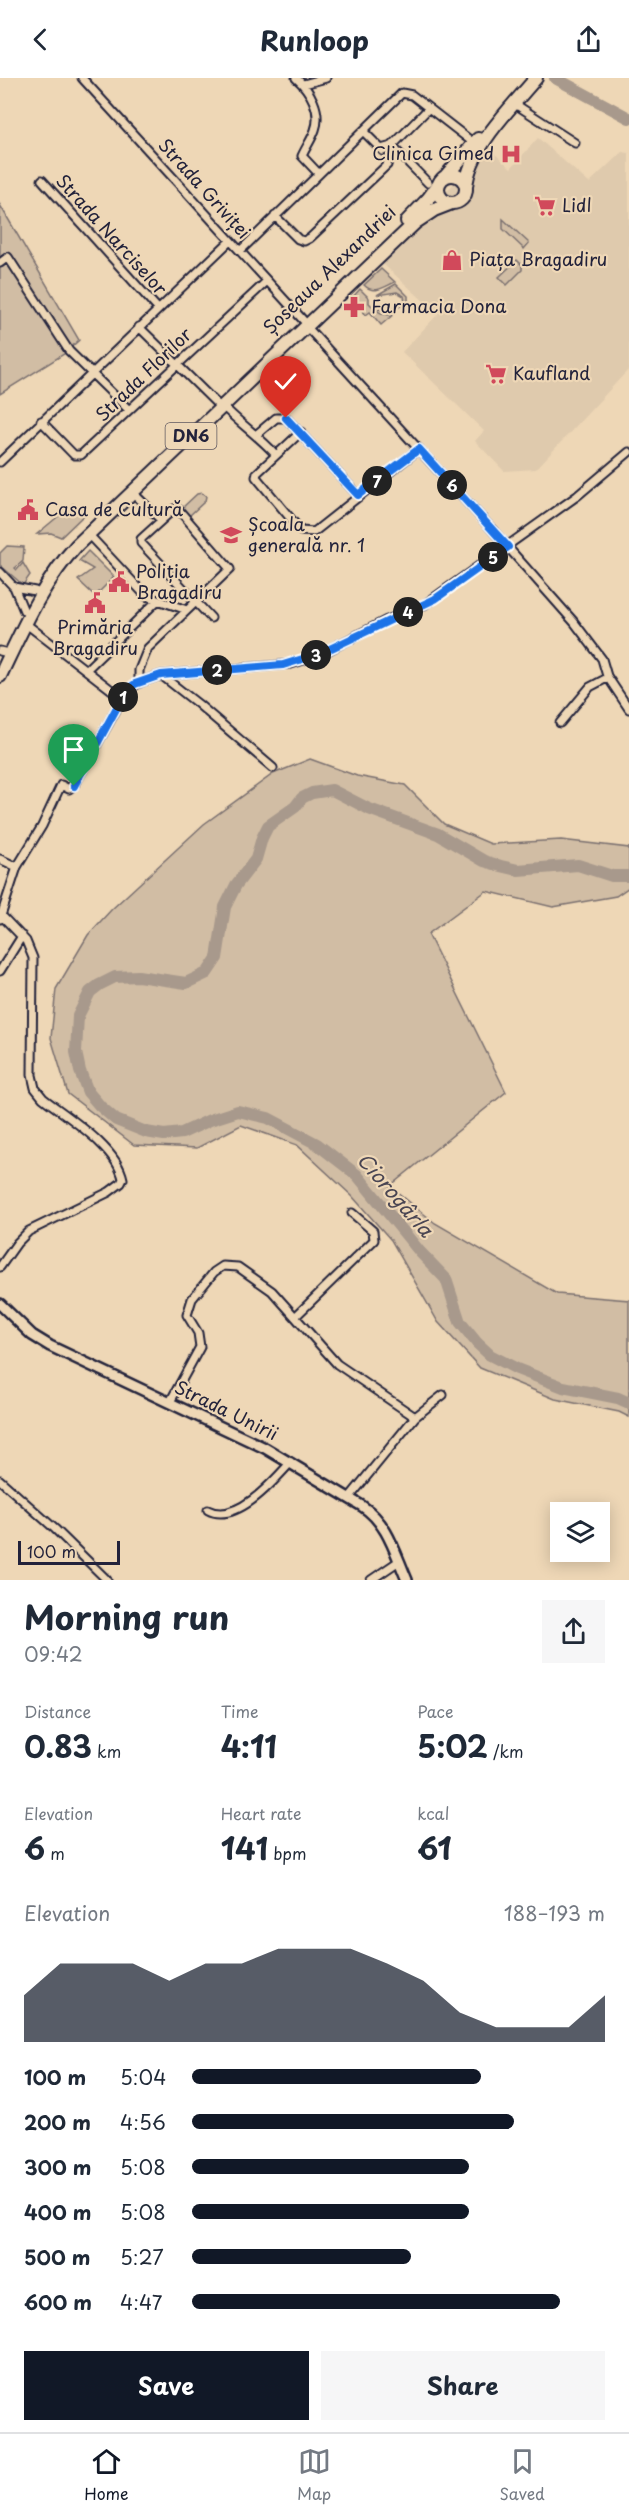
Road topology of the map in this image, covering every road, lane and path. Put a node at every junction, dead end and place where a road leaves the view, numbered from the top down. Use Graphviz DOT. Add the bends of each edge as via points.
graph roads {
  1 [pos="82,78"];
  2 [pos="296,78"];
  3 [pos="326,78"];
  4 [pos="536,78"];
  5 [pos="304,84"];
  6 [pos="524,86"];
  7 [pos="515,104"];
  8 [pos="429,108"];
  9 [pos="364,132"];
  10 [pos="575,143"];
  11 [pos="475,144"];
  12 [pos="392,146"];
  13 [pos="381,149"];
  14 [pos="390,157"];
  15 [pos="319,174"];
  16 [pos="42,180"];
  17 [pos="438,181"];
  18 [pos="466,188"];
  19 [pos="452,203"];
  20 [pos="275,216"];
  21 [pos="230,241"];
  22 [pos="240,251"];
  23 [pos="0,263"];
  24 [pos="267,281"];
  25 [pos="158,309"];
  26 [pos="305,324"];
  27 [pos="139,327"];
  28 [pos="177,364"];
  29 [pos="91,373"];
  30 [pos="219,405"];
  31 [pos="129,410"];
  32 [pos="41,421"];
  33 [pos="300,432"];
  34 [pos="257,434"];
  35 [pos="419,449"];
  36 [pos="629,452"];
  37 [pos="276,454"];
  38 [pos="0,462"];
  39 [pos="132,492"];
  40 [pos="358,495"];
  41 [pos="161,520"];
  42 [pos="88,534"];
  43 [pos="508,547"];
  44 [pos="0,572"];
  45 [pos="14,587"];
  46 [pos="35,591"];
  47 [pos="157,601"];
  48 [pos="195,602"];
  49 [pos="187,610"];
  50 [pos="25,617"];
  51 [pos="211,618"];
  52 [pos="1,655"];
  53 [pos="86,670"];
  54 [pos="161,675"];
  55 [pos="0,676"];
  56 [pos="607,678"];
  57 [pos="139,683"];
  58 [pos="121,700"];
  59 [pos="629,709"];
  60 [pos="560,723"];
  61 [pos="273,768"];
  62 [pos="0,859"];
  63 [pos="16,867"];
  64 [pos="1,917"];
  65 [pos="22,936"];
  66 [pos="0,971"];
  67 [pos="352,1213"];
  68 [pos="0,1267"];
  69 [pos="0,1304"];
  70 [pos="296,1316"];
  71 [pos="442,1395"];
  72 [pos="170,1402"];
  73 [pos="415,1417"];
  74 [pos="291,1462"];
  75 [pos="0,1480"];
  76 [pos="349,1498"];
  77 [pos="208,1510"];
  78 [pos="399,1561"];
  79 [pos="101,1578"];
  80 [pos="371,1580"];
  81 [pos="407,1580"];
  1 -- 21 [label="street, Strada Griviței"];
  2 -- 5 [label="street"];
  3 -- 5 [label="street"];
  4 -- 6 [label="highway, Șoseaua Alexandriei / DN6"];
  5 -- 15 [label="street" via="318,120 302,156"];
  6 -- 7 [label="highway, Șoseaua Alexandriei / DN6"];
  6 -- 11 [label="highway, Șoseaua Alexandriei / DN6"];
  7 -- 10 [label="street"];
  7 -- 18 [label="highway, Șoseaua Alexandriei / DN6" via="481,145"];
  8 -- 9 [label="street" via="412,95 402,93"];
  8 -- 11 [label="street"];
  8 -- 12 [label="street"];
  9 -- 13 [label="street"];
  9 -- 15 [label="street"];
  11 -- 17 [label="highway, Șoseaua Alexandriei / DN6"];
  12 -- 13 [label="street"];
  12 -- 14 [label="street"];
  12 -- 17 [label="street"];
  13 -- 14 [label="street"];
  14 -- 20 [label="street" via="387,165 307,241 298,239"];
  15 -- 20 [label="street"];
  16 -- 25 [label="street, Strada Narciselor"];
  17 -- 18 [label="highway" via="458,177"];
  17 -- 19 [label="highway" via="441,198"];
  17 -- 26 [label="highway, Șoseaua Alexandriei / DN6" via="416,211"];
  18 -- 19 [label="highway, Șoseaua Alexandriei / DN6" via="463,198"];
  19 -- 26 [label="highway, Șoseaua Alexandriei / DN6" via="416,222"];
  20 -- 22 [label="street"];
  21 -- 22 [label="street, Strada Griviței"];
  21 -- 25 [label="street, Strada Florilor"];
  22 -- 24 [label="street, Strada Griviței"];
  23 -- 29 [label="street" via="8,257 69,351"];
  24 -- 26 [label="street, Strada Griviței"];
  24 -- 28 [label="street, Strada Florilor"];
  25 -- 27 [label="street, Strada Florilor"];
  26 -- 30 [label="highway, Șoseaua Alexandriei / DN6"];
  26 -- 35 [label="street, Strada Griviței"];
  27 -- 28 [label="street"];
  27 -- 29 [label="street, Strada Florilor"];
  28 -- 30 [label="street"];
  28 -- 31 [label="street, Strada Florilor"];
  29 -- 31 [label="street"];
  29 -- 32 [label="street, Strada Florilor"];
  30 -- 34 [label="street" via="248,432"];
  30 -- 39 [label="highway, Șoseaua Alexandriei / DN6"];
  30 -- 46 [label="highway, Șoseaua Alexandriei / DN6" via="66,546"];
  31 -- 32 [label="street, Strada Florilor" via="79,456"];
  32 -- 38 [label="street, Strada Florilor"];
  33 -- 34 [label="street" via="286,418 279,417"];
  33 -- 37 [label="street"];
  33 -- 40 [label="street"];
  34 -- 37 [label="street"];
  35 -- 40 [label="street"];
  35 -- 43 [label="street, Strada Griviței"];
  36 -- 43 [label="street"];
  37 -- 40 [label="street" via="257,473 257,479 301,531 314,532"];
  39 -- 41 [label="street"];
  39 -- 42 [label="highway, Șoseaua Alexandriei / DN6"];
  41 -- 48 [label="street" via="141,543"];
  41 -- 48 [label="street" via="178,509 230,569"];
  42 -- 47 [label="street" via="146,596"];
  42 -- 50 [label="highway, Șoseaua Alexandriei / DN6" via="50,579"];
  43 -- 54 [label="street" via="424,605 304,660"];
  43 -- 56 [label="street, Strada Griviței" via="595,648"];
  44 -- 45 [label="street"];
  45 -- 46 [label="street"];
  45 -- 50 [label="street"];
  46 -- 50 [label="highway, Șoseaua Alexandriei / DN6"];
  47 -- 49 [label="street"];
  47 -- 53 [label="street"];
  48 -- 49 [label="street"];
  48 -- 51 [label="street"];
  49 -- 57 [label="street" via="146,651"];
  50 -- 52 [label="highway, Șoseaua Alexandriei / DN6"];
  50 -- 53 [label="street"];
  50 -- 55 [label="highway, Șoseaua Alexandriei / DN6"];
  53 -- 58 [label="street"];
  54 -- 57 [label="street"];
  54 -- 61 [label="street"];
  56 -- 59 [label="street, Strada Griviței"];
  56 -- 60 [label="street" via="590,687"];
  57 -- 58 [label="street" via="127,690"];
  58 -- 63 [label="street" via="75,784 69,789 61,785 42,826"];
  62 -- 63 [label="street"];
  63 -- 64 [label="street"];
  64 -- 65 [label="street"];
  65 -- 66 [label="street"];
  65 -- 68 [label="street" via="35,969 35,1088 100,1145 123,1179 109,1192 29,1231"];
  67 -- 70 [label="street" via="373,1231 374,1240"];
  69 -- 72 [label="main road, Strada Unirii" via="50,1346"];
  70 -- 72 [label="street" via="272,1291 243,1270 227,1266 218,1269 189,1305 187,1314 200,1337 200,1347"];
  70 -- 73 [label="street" via="337,1364"];
  71 -- 73 [label="street"];
  72 -- 74 [label="main road, Strada Unirii"];
  73 -- 76 [label="street"];
  74 -- 76 [label="main road, Strada Unirii"];
  74 -- 77 [label="street" via="236,1510 220,1515"];
  75 -- 79 [label="street"];
  76 -- 78 [label="main road, Strada Unirii" via="381,1523"];
  78 -- 80 [label="street"];
  78 -- 81 [label="main road, Strada Unirii"];
}
